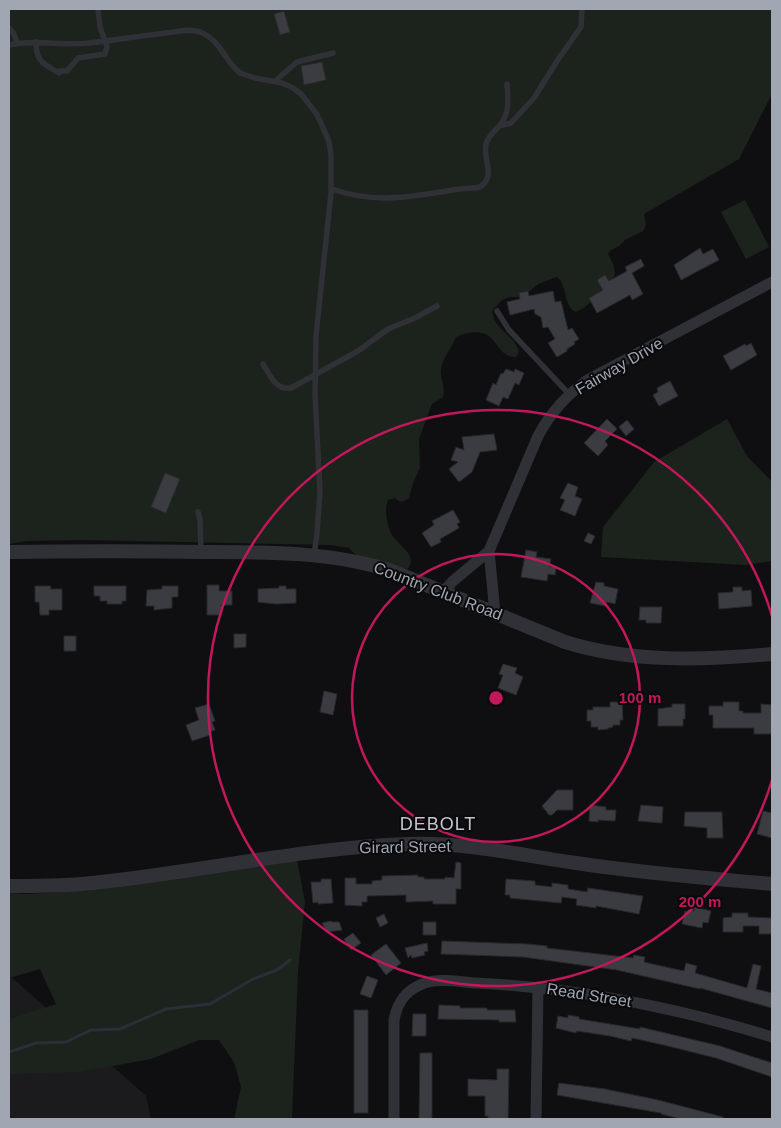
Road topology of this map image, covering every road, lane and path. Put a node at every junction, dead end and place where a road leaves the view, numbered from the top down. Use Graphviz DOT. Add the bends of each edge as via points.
graph roads {
  1 [pos="98,9"];
  2 [pos="582,9"];
  3 [pos="9,28"];
  4 [pos="105,40"];
  5 [pos="36,42"];
  6 [pos="93,42"];
  7 [pos="17,43"];
  8 [pos="9,45"];
  9 [pos="333,53"];
  10 [pos="95,56"];
  11 [pos="275,81"];
  12 [pos="507,84"];
  13 [pos="499,126"];
  14 [pos="332,189"];
  15 [pos="772,282"];
  16 [pos="437,306"];
  17 [pos="497,311"];
  18 [pos="263,364"];
  19 [pos="315,374"];
  20 [pos="569,394"];
  21 [pos="198,512"];
  22 [pos="489,551"];
  23 [pos="9,552"];
  24 [pos="201,552"];
  25 [pos="314,555"];
  26 [pos="443,592"];
  27 [pos="495,613"];
  28 [pos="772,654"];
  29 [pos="772,884"];
  30 [pos="9,886"];
  31 [pos="538,987"];
  32 [pos="772,1037"];
  33 [pos="394,1119"];
  34 [pos="536,1119"];
  1 -- 4 [label="lane"];
  2 -- 13 [label="lane" via="581,27 534,98 511,123"];
  3 -- 7 [label="lane"];
  4 -- 6 [label="lane"];
  4 -- 10 [label="lane" via="107,52"];
  4 -- 11 [label="lane" via="180,31 199,32 220,46 235,69 254,78"];
  5 -- 6 [label="lane"];
  5 -- 7 [label="lane"];
  5 -- 10 [label="lane" via="38,60 59,73 67,71 78,58"];
  6 -- 10 [label="lane"];
  7 -- 8 [label="lane"];
  9 -- 11 [label="lane" via="297,62"];
  11 -- 14 [label="lane" via="301,94 322,123 332,155"];
  12 -- 13 [label="lane" via="508,106"];
  13 -- 14 [label="lane" via="486,146 489,172 486,183 480,187 374,198 352,196"];
  14 -- 19 [label="lane" via="317,316"];
  15 -- 20 [label="street, Fairway Drive" via="589,380"];
  16 -- 19 [label="lane" via="388,329 358,351"];
  17 -- 20 [label="lane" via="509,330"];
  18 -- 19 [label="lane" via="281,388 291,388"];
  19 -- 25 [label="lane" via="320,492"];
  20 -- 22 [label="street, Fairway Drive" via="545,422"];
  21 -- 24 [label="lane"];
  22 -- 26 [label="street, Fairway Drive"];
  22 -- 27 [label="street, Fairway Drive"];
  23 -- 24 [label="street, Country Club Road"];
  24 -- 25 [label="street, Country Club Road"];
  25 -- 26 [label="street, Country Club Road" via="374,565"];
  26 -- 27 [label="street, Country Club Road"];
  27 -- 28 [label="street, Country Club Road" via="565,642 620,655 654,658"];
  29 -- 30 [label="street, Girard Street" via="638,871 473,847 409,844 292,854 102,882"];
  31 -- 32 [label="street, Read Street" via="657,1006"];
  31 -- 33 [label="street, Read Street" via="440,981 421,984 406,994 394,1020"];
  31 -- 34 [label="street"];
}
